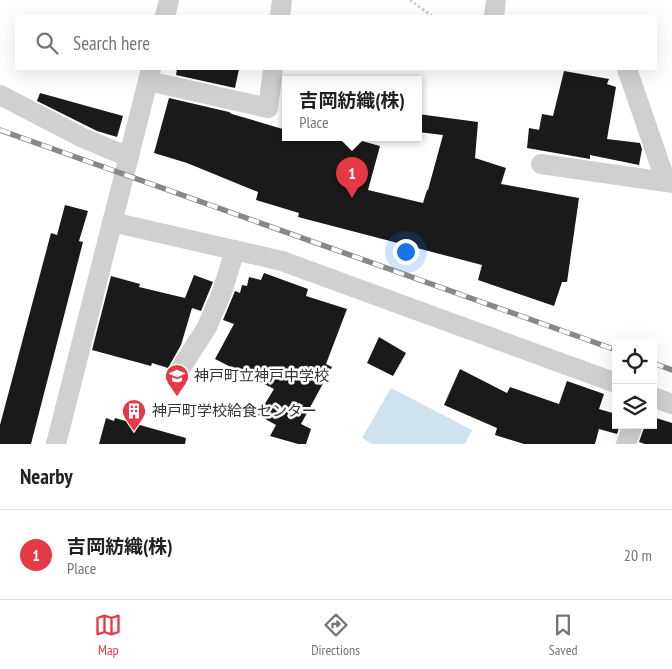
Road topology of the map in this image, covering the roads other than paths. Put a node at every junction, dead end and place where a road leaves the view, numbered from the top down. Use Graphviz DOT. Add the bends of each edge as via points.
graph roads {
  1 [pos="282,0"];
  2 [pos="496,0"];
  3 [pos="280,15"];
  4 [pos="494,15"];
  5 [pos="273,70"];
  6 [pos="627,70"];
  7 [pos="150,75"];
  8 [pos="0,95"];
  9 [pos="129,158"];
  10 [pos="540,164"];
  11 [pos="669,182"];
  12 [pos="112,222"];
  13 [pos="234,250"];
  14 [pos="179,371"];
  15 [pos="612,382"];
  16 [pos="657,398"];
  17 [pos="672,404"];
  18 [pos="632,429"];
  19 [pos="56,444"];
  20 [pos="626,444"];
  1 -- 3 [label="street"];
  2 -- 4 [label="street"];
  5 -- 7 [label="street" via="268,108"];
  6 -- 11 [label="street"];
  7 -- 9 [label="street"];
  8 -- 9 [label="street" via="82,138"];
  9 -- 12 [label="street"];
  10 -- 11 [label="street"];
  12 -- 13 [label="street"];
  12 -- 19 [label="street"];
  13 -- 14 [label="street" via="222,292 207,327"];
  13 -- 15 [label="street" via="282,261"];
  16 -- 17 [label="street"];
  18 -- 20 [label="street"];
}
